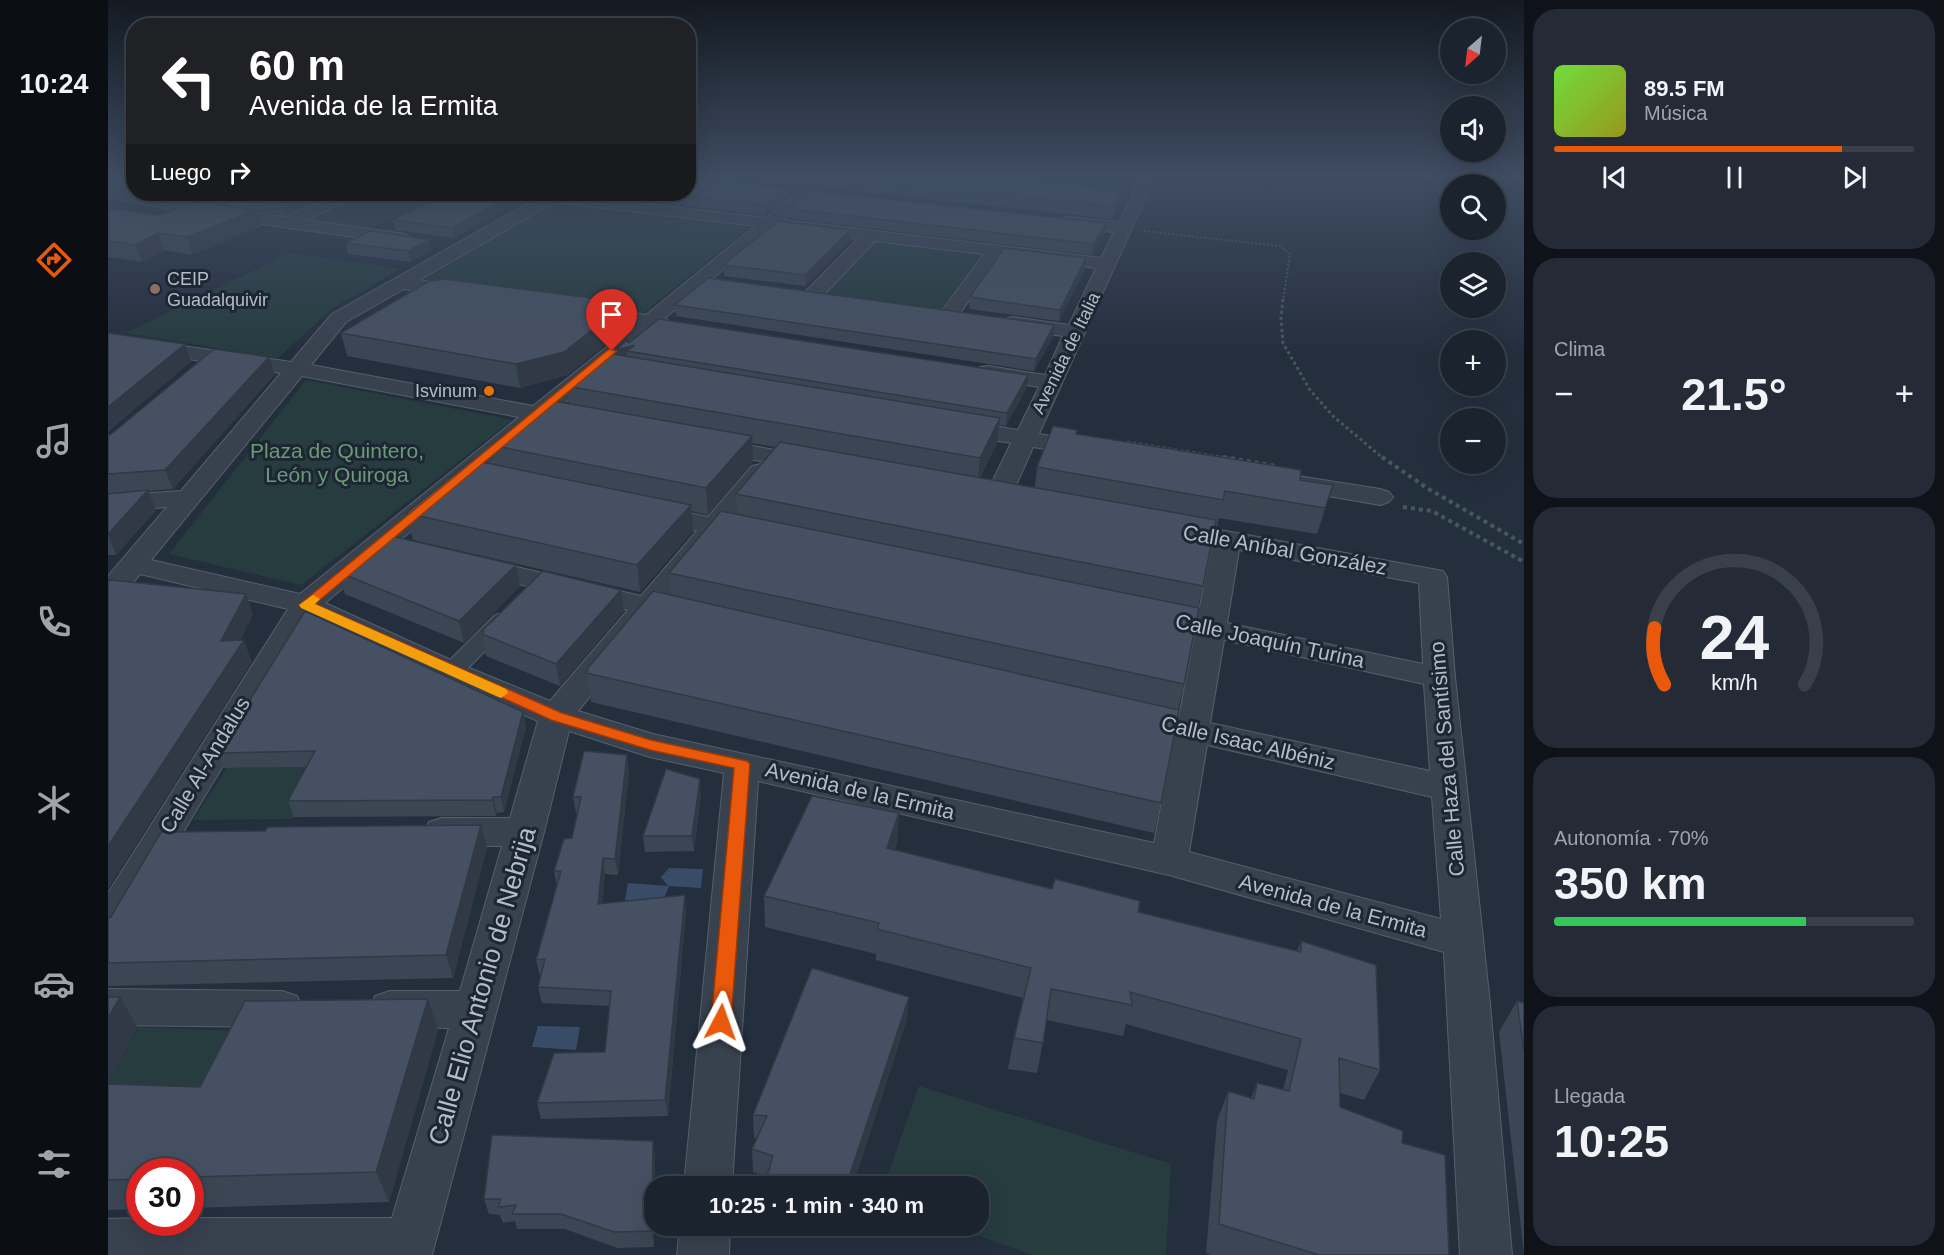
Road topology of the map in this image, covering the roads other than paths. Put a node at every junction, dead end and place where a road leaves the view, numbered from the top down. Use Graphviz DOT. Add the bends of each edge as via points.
graph roads {
  1 [pos="871,235"];
  2 [pos="381,236"];
  3 [pos="484,236"];
  4 [pos="754,236"];
  5 [pos="876,236"];
  6 [pos="1121,236"];
  7 [pos="417,241"];
  8 [pos="441,244"];
  9 [pos="464,247"];
  10 [pos="996,250"];
  11 [pos="1108,264"];
  12 [pos="700,280"];
  13 [pos="400,283"];
  14 [pos="722,284"];
  15 [pos="790,293"];
  16 [pos="484,296"];
  17 [pos="812,296"];
  18 [pos="835,299"];
  19 [pos="555,307"];
  20 [pos="926,312"];
  21 [pos="948,315"];
  22 [pos="972,318"];
  23 [pos="650,321"];
  24 [pos="995,321"];
  25 [pos="685,327"];
  26 [pos="1076,332"];
  27 [pos="108,341"];
  28 [pos="594,366"];
  29 [pos="297,369"];
  30 [pos="969,369"];
  31 [pos="629,371"];
  32 [pos="1051,382"];
  33 [pos="536,414"];
  34 [pos="932,423"];
  35 [pos="592,424"];
  36 [pos="1025,439"];
  37 [pos="694,442"];
  38 [pos="1110,446"];
  39 [pos="773,457"];
  40 [pos="830,467"];
  41 [pos="1272,472"];
  42 [pos="466,474"];
  43 [pos="500,481"];
  44 [pos="998,497"];
  45 [pos="189,498"];
  46 [pos="1389,502"];
  47 [pos="108,504"];
  48 [pos="625,507"];
  49 [pos="1147,524"];
  50 [pos="715,527"];
  51 [pos="774,538"];
  52 [pos="1227,539"];
  53 [pos="381,543"];
  54 [pos="416,551"];
  55 [pos="450,559"];
  56 [pos="122,570"];
  57 [pos="1433,577"];
  58 [pos="108,594"];
  59 [pos="529,595"];
  60 [pos="305,605"];
  61 [pos="650,606"];
  62 [pos="1130,611"];
  63 [pos="707,620"];
  64 [pos="1209,628"];
  65 [pos="451,672"];
  66 [pos="1439,677"];
  67 [pos="1110,712"];
  68 [pos="556,716"];
  69 [pos="1191,730"];
  70 [pos="742,764"];
  71 [pos="1449,788"];
  72 [pos="409,832"];
  73 [pos="526,832"];
  74 [pos="1168,861"];
  75 [pos="108,928"];
  76 [pos="1463,941"];
  77 [pos="108,1008"];
  78 [pos="476,1010"];
  79 [pos="709,1176"];
  80 [pos="704,1236"];
  81 [pos="108,1244"];
  82 [pos="407,1249"];
  83 [pos="703,1255"];
  84 [pos="1486,1255"];
  1 -- 17 [label="street"];
  2 -- 7 [label="street"];
  3 -- 9 [label="street"];
  4 -- 12 [label="street, Calle Al-Andalus"];
  5 -- 10 [label="street"];
  6 -- 11 [label="street, Avenida de Italia"];
  8 -- 9 [label="street"];
  9 -- 13 [label="street"];
  10 -- 11 [label="street"];
  10 -- 21 [label="street"];
  11 -- 26 [label="street, Avenida de Italia"];
  12 -- 14 [label="street"];
  12 -- 23 [label="street, Calle Al-Andalus"];
  13 -- 16 [label="street"];
  13 -- 29 [label="street" via="339,318"];
  15 -- 17 [label="street"];
  17 -- 18 [label="street"];
  19 -- 23 [label="street"];
  20 -- 21 [label="street"];
  21 -- 22 [label="street"];
  23 -- 25 [label="street"];
  23 -- 28 [label="street, Calle Al-Andalus"];
  24 -- 26 [label="street"];
  26 -- 32 [label="street, Avenida de Italia"];
  27 -- 29 [label="street" via="205,364"];
  28 -- 31 [label="street"];
  28 -- 33 [label="street, Calle Al-Andalus"];
  29 -- 33 [label="street"];
  29 -- 45 [label="street"];
  30 -- 32 [label="street"];
  32 -- 36 [label="street, Avenida de Italia"];
  33 -- 35 [label="street"];
  33 -- 42 [label="street, Calle Al-Andalus"];
  34 -- 36 [label="street"];
  36 -- 38 [label="street"];
  36 -- 44 [label="street, Avenida de Italia"];
  37 -- 39 [label="street"];
  39 -- 40 [label="street"];
  39 -- 50 [label="street"];
  41 -- 46 [label="street"];
  42 -- 43 [label="street"];
  42 -- 53 [label="street, Calle Al-Andalus"];
  45 -- 47 [label="street"];
  45 -- 56 [label="street"];
  48 -- 50 [label="street"];
  49 -- 52 [label="street, Calle Aníbal González"];
  50 -- 51 [label="street"];
  50 -- 61 [label="street"];
  52 -- 57 [label="street, Calle Aníbal González"];
  52 -- 64 [label="street"];
  53 -- 54 [label="street"];
  53 -- 60 [label="street, Calle Al-Andalus"];
  55 -- 59 [label="street"];
  56 -- 58 [label="street"];
  56 -- 60 [label="street, Avenida de la Ermita"];
  57 -- 66 [label="street, Calle Haza del Santísimo"];
  59 -- 61 [label="street"];
  59 -- 65 [label="street"];
  60 -- 65 [label="street, Avenida de la Ermita"];
  60 -- 75 [label="street, Calle Al-Andalus" via="181,834"];
  61 -- 63 [label="street"];
  61 -- 68 [label="street"];
  62 -- 64 [label="street, Calle Joaquín Turina"];
  64 -- 66 [label="street, Calle Joaquín Turina"];
  64 -- 69 [label="street"];
  65 -- 68 [label="street, Avenida de la Ermita"];
  66 -- 71 [label="street, Calle Haza del Santísimo"];
  67 -- 69 [label="street, Calle Isaac Albéniz"];
  68 -- 70 [label="street, Avenida de la Ermita" via="650,745"];
  68 -- 73 [label="street, Calle Elio Antonio de Nebrija"];
  69 -- 71 [label="street, Calle Isaac Albéniz"];
  69 -- 74 [label="street"];
  70 -- 74 [label="street, Avenida de la Ermita"];
  70 -- 79 [label="street"];
  71 -- 76 [label="street, Calle Haza del Santísimo"];
  72 -- 73 [label="street"];
  73 -- 78 [label="street, Calle Elio Antonio de Nebrija"];
  74 -- 76 [label="street, Avenida de la Ermita"];
  76 -- 84 [label="street, Calle Haza del Santísimo"];
  77 -- 78 [label="street"];
  78 -- 82 [label="street, Calle Elio Antonio de Nebrija"];
  80 -- 83 [label="street"];
  81 -- 82 [label="street"];
}
